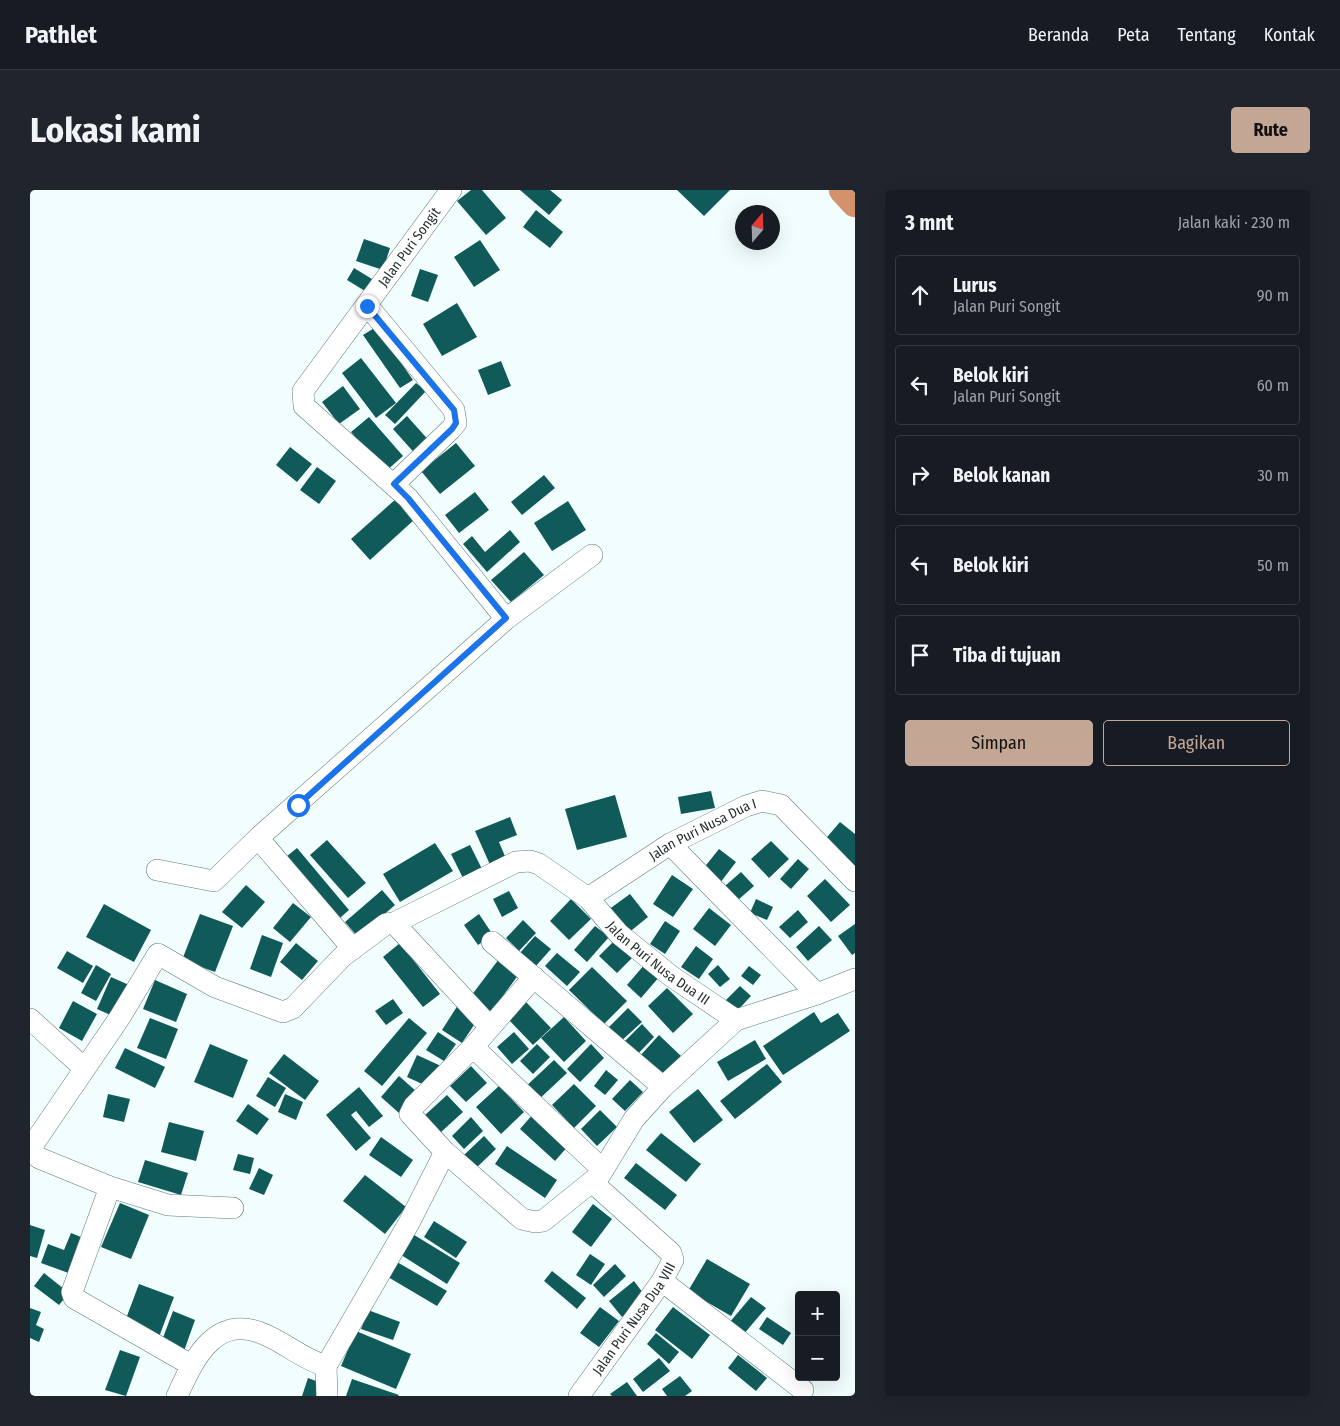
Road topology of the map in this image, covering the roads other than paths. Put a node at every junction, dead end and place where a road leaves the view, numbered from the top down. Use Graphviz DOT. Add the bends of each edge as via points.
graph roads {
  1 [pos="451,190"];
  2 [pos="842,190"];
  3 [pos="855,203"];
  4 [pos="367,306"];
  5 [pos="394,484"];
  6 [pos="592,555"];
  7 [pos="506,618"];
  8 [pos="258,838"];
  9 [pos="670,844"];
  10 [pos="157,870"];
  11 [pos="855,881"];
  12 [pos="588,898"];
  13 [pos="394,923"];
  14 [pos="492,942"];
  15 [pos="353,949"];
  16 [pos="534,977"];
  17 [pos="855,979"];
  18 [pos="818,994"];
  19 [pos="30,1019"];
  20 [pos="736,1020"];
  21 [pos="490,1027"];
  22 [pos="473,1047"];
  23 [pos="84,1068"];
  24 [pos="663,1087"];
  25 [pos="30,1150"];
  26 [pos="445,1152"];
  27 [pos="598,1176"];
  28 [pos="110,1187"];
  29 [pos="233,1208"];
  30 [pos="662,1282"];
  31 [pos="191,1365"];
  32 [pos="326,1366"];
  33 [pos="803,1390"];
  34 [pos="177,1396"];
  35 [pos="327,1396"];
  36 [pos="579,1396"];
  1 -- 4 [label="street, Jalan Puri Songit"];
  2 -- 3 [label="highway"];
  4 -- 5 [label="street" via="454,410 455,416 456,423 452,429"];
  4 -- 5 [label="street, Jalan Puri Songit" via="303,391 302,400 304,406"];
  5 -- 7 [label="street, Jalan Puri Songit"];
  6 -- 7 [label="street"];
  7 -- 8 [label="street"];
  8 -- 10 [label="street" via="214,882"];
  8 -- 15 [label="street"];
  9 -- 11 [label="street, Jalan Puri Nusa Dua I" via="746,806 762,801 781,804"];
  9 -- 12 [label="street, Jalan Puri Nusa Dua I"];
  9 -- 18 [label="street"];
  12 -- 13 [label="street, Jalan Puri Nusa Dua III" via="539,864 516,862"];
  12 -- 20 [label="street, Jalan Puri Nusa Dua III" via="619,934 671,976"];
  13 -- 15 [label="street, Jalan Puri Nusa Dua III" via="386,924"];
  13 -- 21 [label="street"];
  14 -- 16 [label="street"];
  15 -- 23 [label="street, Jalan Puri Nusa Dua III" via="293,1008 283,1012 215,987 158,954"];
  16 -- 21 [label="street"];
  16 -- 24 [label="street"];
  17 -- 18 [label="street"];
  18 -- 20 [label="street"];
  19 -- 23 [label="street"];
  20 -- 24 [label="street"];
  21 -- 22 [label="street"];
  22 -- 26 [label="street" via="414,1106 410,1114"];
  22 -- 27 [label="street, Jalan Puri Nusa Dua VIII"];
  23 -- 25 [label="street"];
  24 -- 27 [label="street" via="634,1119"];
  25 -- 28 [label="street" via="39,1158"];
  26 -- 27 [label="street" via="529,1221 543,1221"];
  26 -- 32 [label="street" via="409,1223"];
  27 -- 30 [label="street, Jalan Puri Nusa Dua VIII" via="671,1253 673,1260"];
  28 -- 29 [label="street" via="168,1205"];
  28 -- 31 [label="street" via="72,1292 74,1298"];
  30 -- 33 [label="street"];
  30 -- 36 [label="street, Jalan Puri Nusa Dua VIII"];
  31 -- 32 [label="street" via="221,1332 245,1328 268,1336 312,1362"];
  31 -- 34 [label="street"];
  32 -- 35 [label="street"];
}
